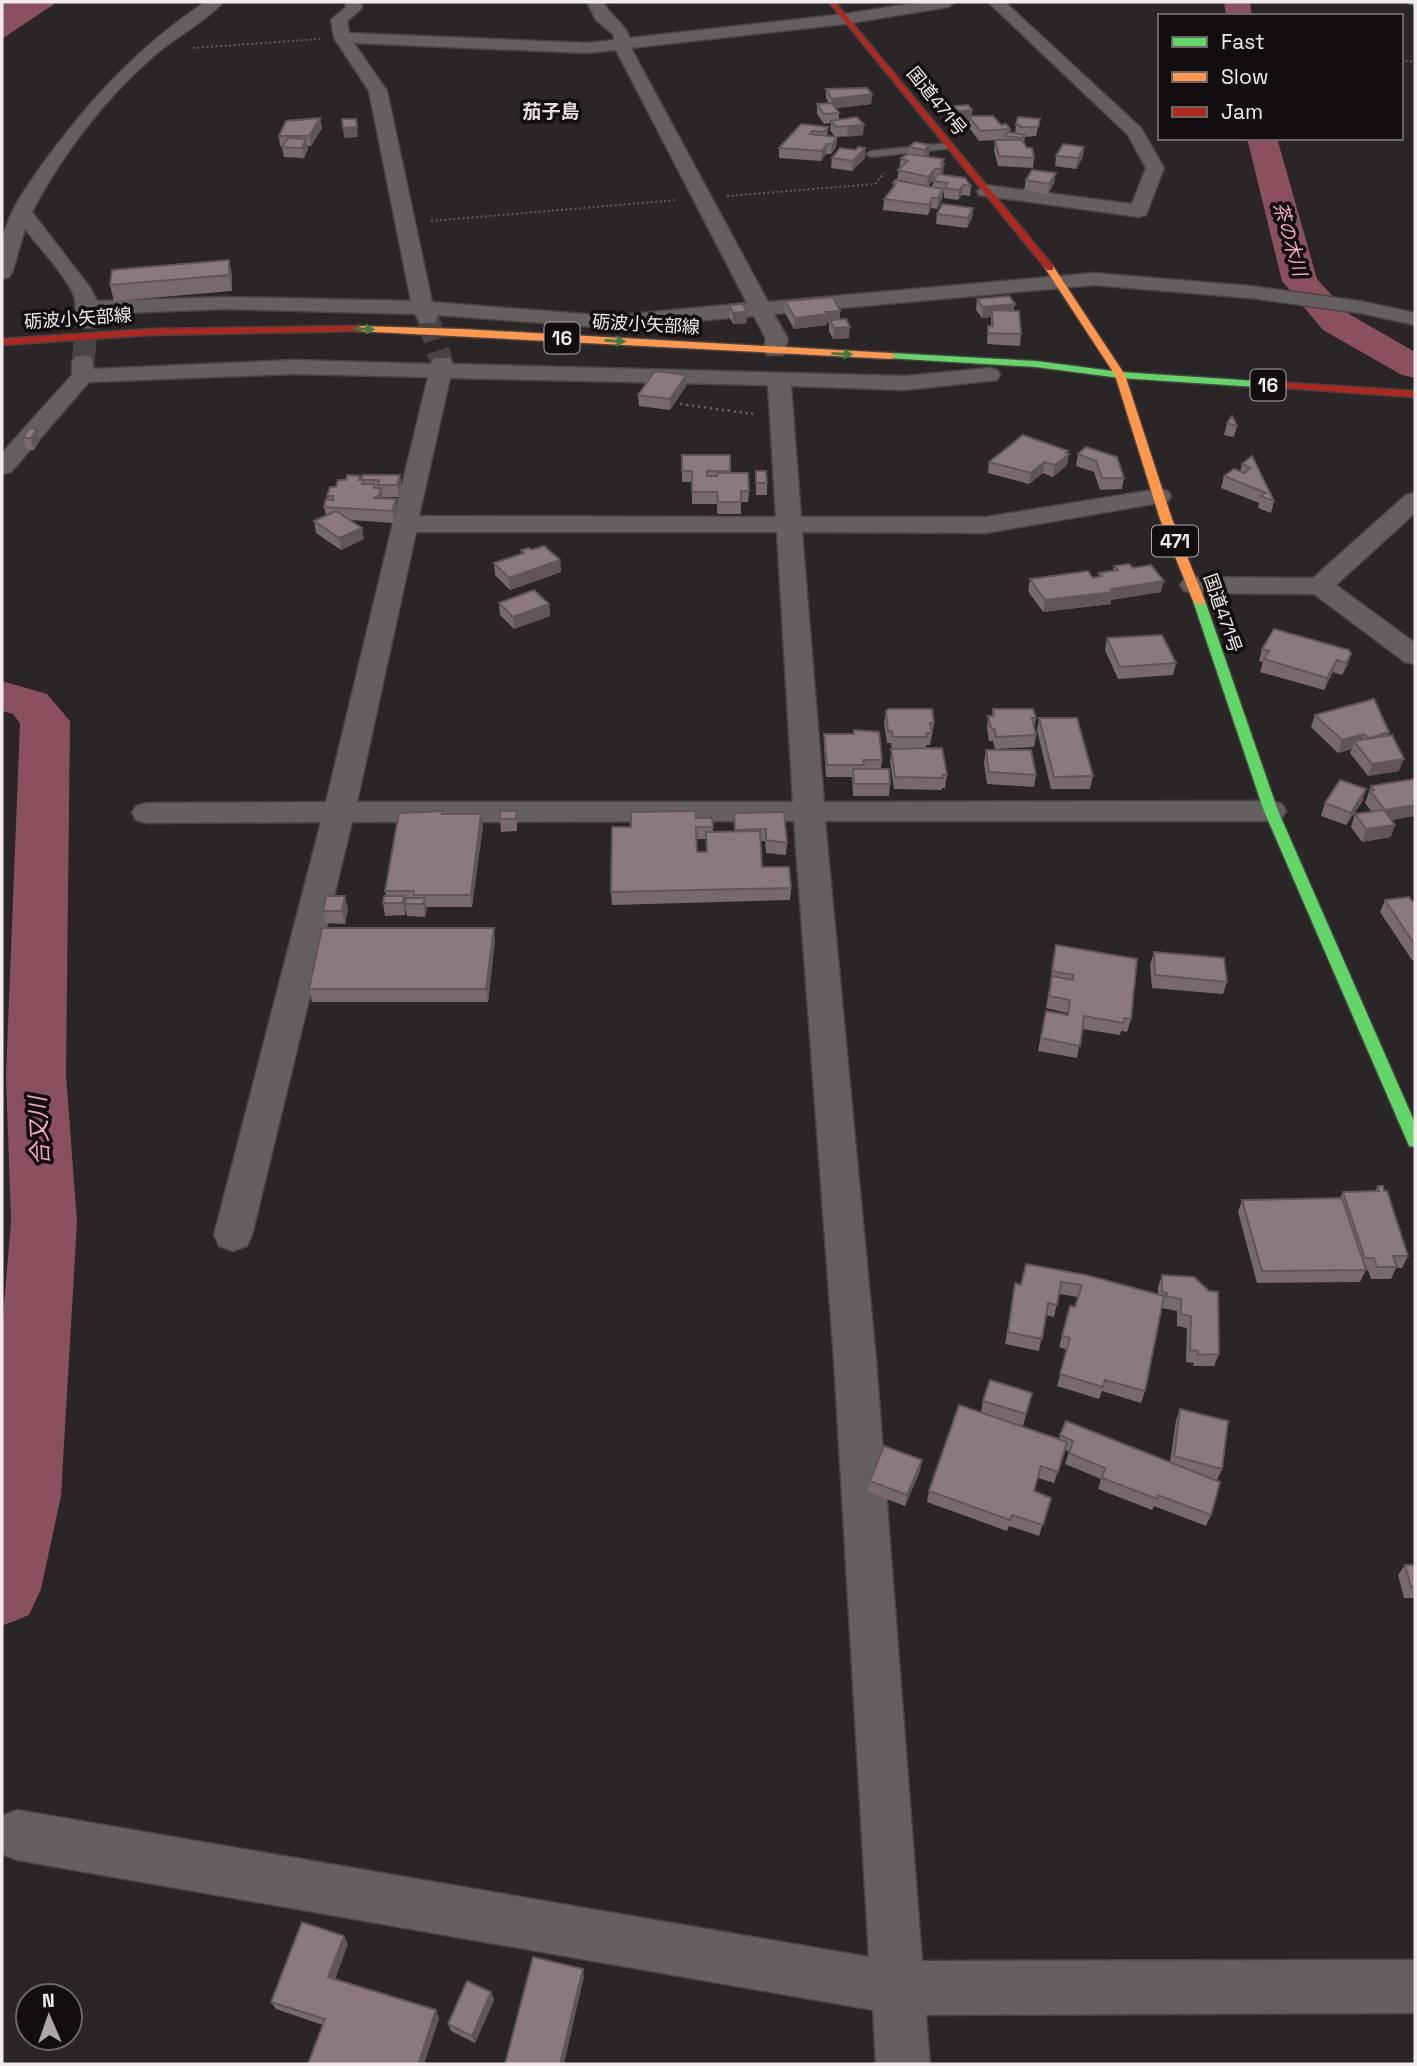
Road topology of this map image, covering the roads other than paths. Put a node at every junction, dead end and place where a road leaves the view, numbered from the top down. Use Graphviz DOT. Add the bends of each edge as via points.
graph roads {
  1 [pos="215,2"];
  2 [pos="353,2"];
  3 [pos="595,2"];
  4 [pos="832,2"];
  5 [pos="948,2"];
  6 [pos="996,2"];
  7 [pos="845,19"];
  8 [pos="342,38"];
  9 [pos="622,46"];
  10 [pos="949,146"];
  11 [pos="871,154"];
  12 [pos="986,191"];
  13 [pos="22,212"];
  14 [pos="2,273"];
  15 [pos="1061,281"];
  16 [pos="762,308"];
  17 [pos="425,313"];
  18 [pos="1415,318"];
  19 [pos="2,342"];
  20 [pos="775,350"];
  21 [pos="2,354"];
  22 [pos="442,367"];
  23 [pos="989,375"];
  24 [pos="1120,375"];
  25 [pos="779,380"];
  26 [pos="1415,394"];
  27 [pos="2,467"];
  28 [pos="1159,496"];
  29 [pos="1415,500"];
  30 [pos="404,524"];
  31 [pos="788,524"];
  32 [pos="1193,585"];
  33 [pos="1320,586"];
  34 [pos="1415,656"];
  35 [pos="809,810"];
  36 [pos="1271,811"];
  37 [pos="339,812"];
  38 [pos="147,813"];
  39 [pos="1415,1141"];
  40 [pos="233,1235"];
  41 [pos="18,1835"];
  42 [pos="1415,1987"];
  43 [pos="898,1988"];
  44 [pos="903,2064"];
  1 -- 13 [label="street" via="116,80"];
  2 -- 8 [label="street" via="354,8 339,20"];
  3 -- 9 [label="street" via="602,17 621,32"];
  4 -- 7 [label="main road, 国道471号 / 471"];
  5 -- 7 [label="street"];
  6 -- 12 [label="street" via="1135,132 1155,168 1139,211"];
  7 -- 9 [label="street"];
  7 -- 10 [label="main road, 国道471号 / 471"];
  8 -- 9 [label="street"];
  8 -- 17 [label="street" via="379,91"];
  9 -- 16 [label="street"];
  10 -- 11 [label="lane"];
  10 -- 12 [label="main road, 国道471号 / 471"];
  12 -- 15 [label="main road, 国道471号 / 471"];
  13 -- 14 [label="street"];
  13 -- 17 [label="street" via="84,293 87,316 225,303"];
  15 -- 16 [label="street"];
  15 -- 18 [label="street" via="1094,279 1250,292"];
  15 -- 24 [label="main road, 国道471号 / 471"];
  16 -- 17 [label="street" via="610,322"];
  16 -- 20 [label="street" via="777,339"];
  19 -- 20 [label="main road, 砺波小矢部線 / 16, one-way" via="150,332 339,329"];
  20 -- 24 [label="main road, 砺波小矢部線 / 16, one-way" via="1036,364"];
  21 -- 23 [label="main road, 砺波小矢部線 / 16" via="124,345 325,342"];
  22 -- 25 [label="street"];
  22 -- 27 [label="street" via="83,369"];
  22 -- 30 [label="street"];
  23 -- 24 [label="main road, 砺波小矢部線 / 16"];
  23 -- 25 [label="street" via="905,383"];
  24 -- 26 [label="main road, 砺波小矢部線 / 16"];
  24 -- 28 [label="main road, 国道471号 / 471"];
  25 -- 31 [label="street"];
  28 -- 31 [label="street" via="986,525"];
  28 -- 32 [label="main road, 国道471号 / 471"];
  29 -- 33 [label="street"];
  30 -- 31 [label="street"];
  30 -- 37 [label="street"];
  31 -- 35 [label="street"];
  32 -- 33 [label="street"];
  32 -- 36 [label="main road, 国道471号 / 471"];
  33 -- 34 [label="street"];
  35 -- 36 [label="street"];
  35 -- 37 [label="street"];
  35 -- 43 [label="street" via="855,1360"];
  36 -- 39 [label="main road, 国道471号 / 471"];
  37 -- 38 [label="street"];
  37 -- 40 [label="street"];
  41 -- 43 [label="street"];
  42 -- 43 [label="street"];
  43 -- 44 [label="street"];
}
